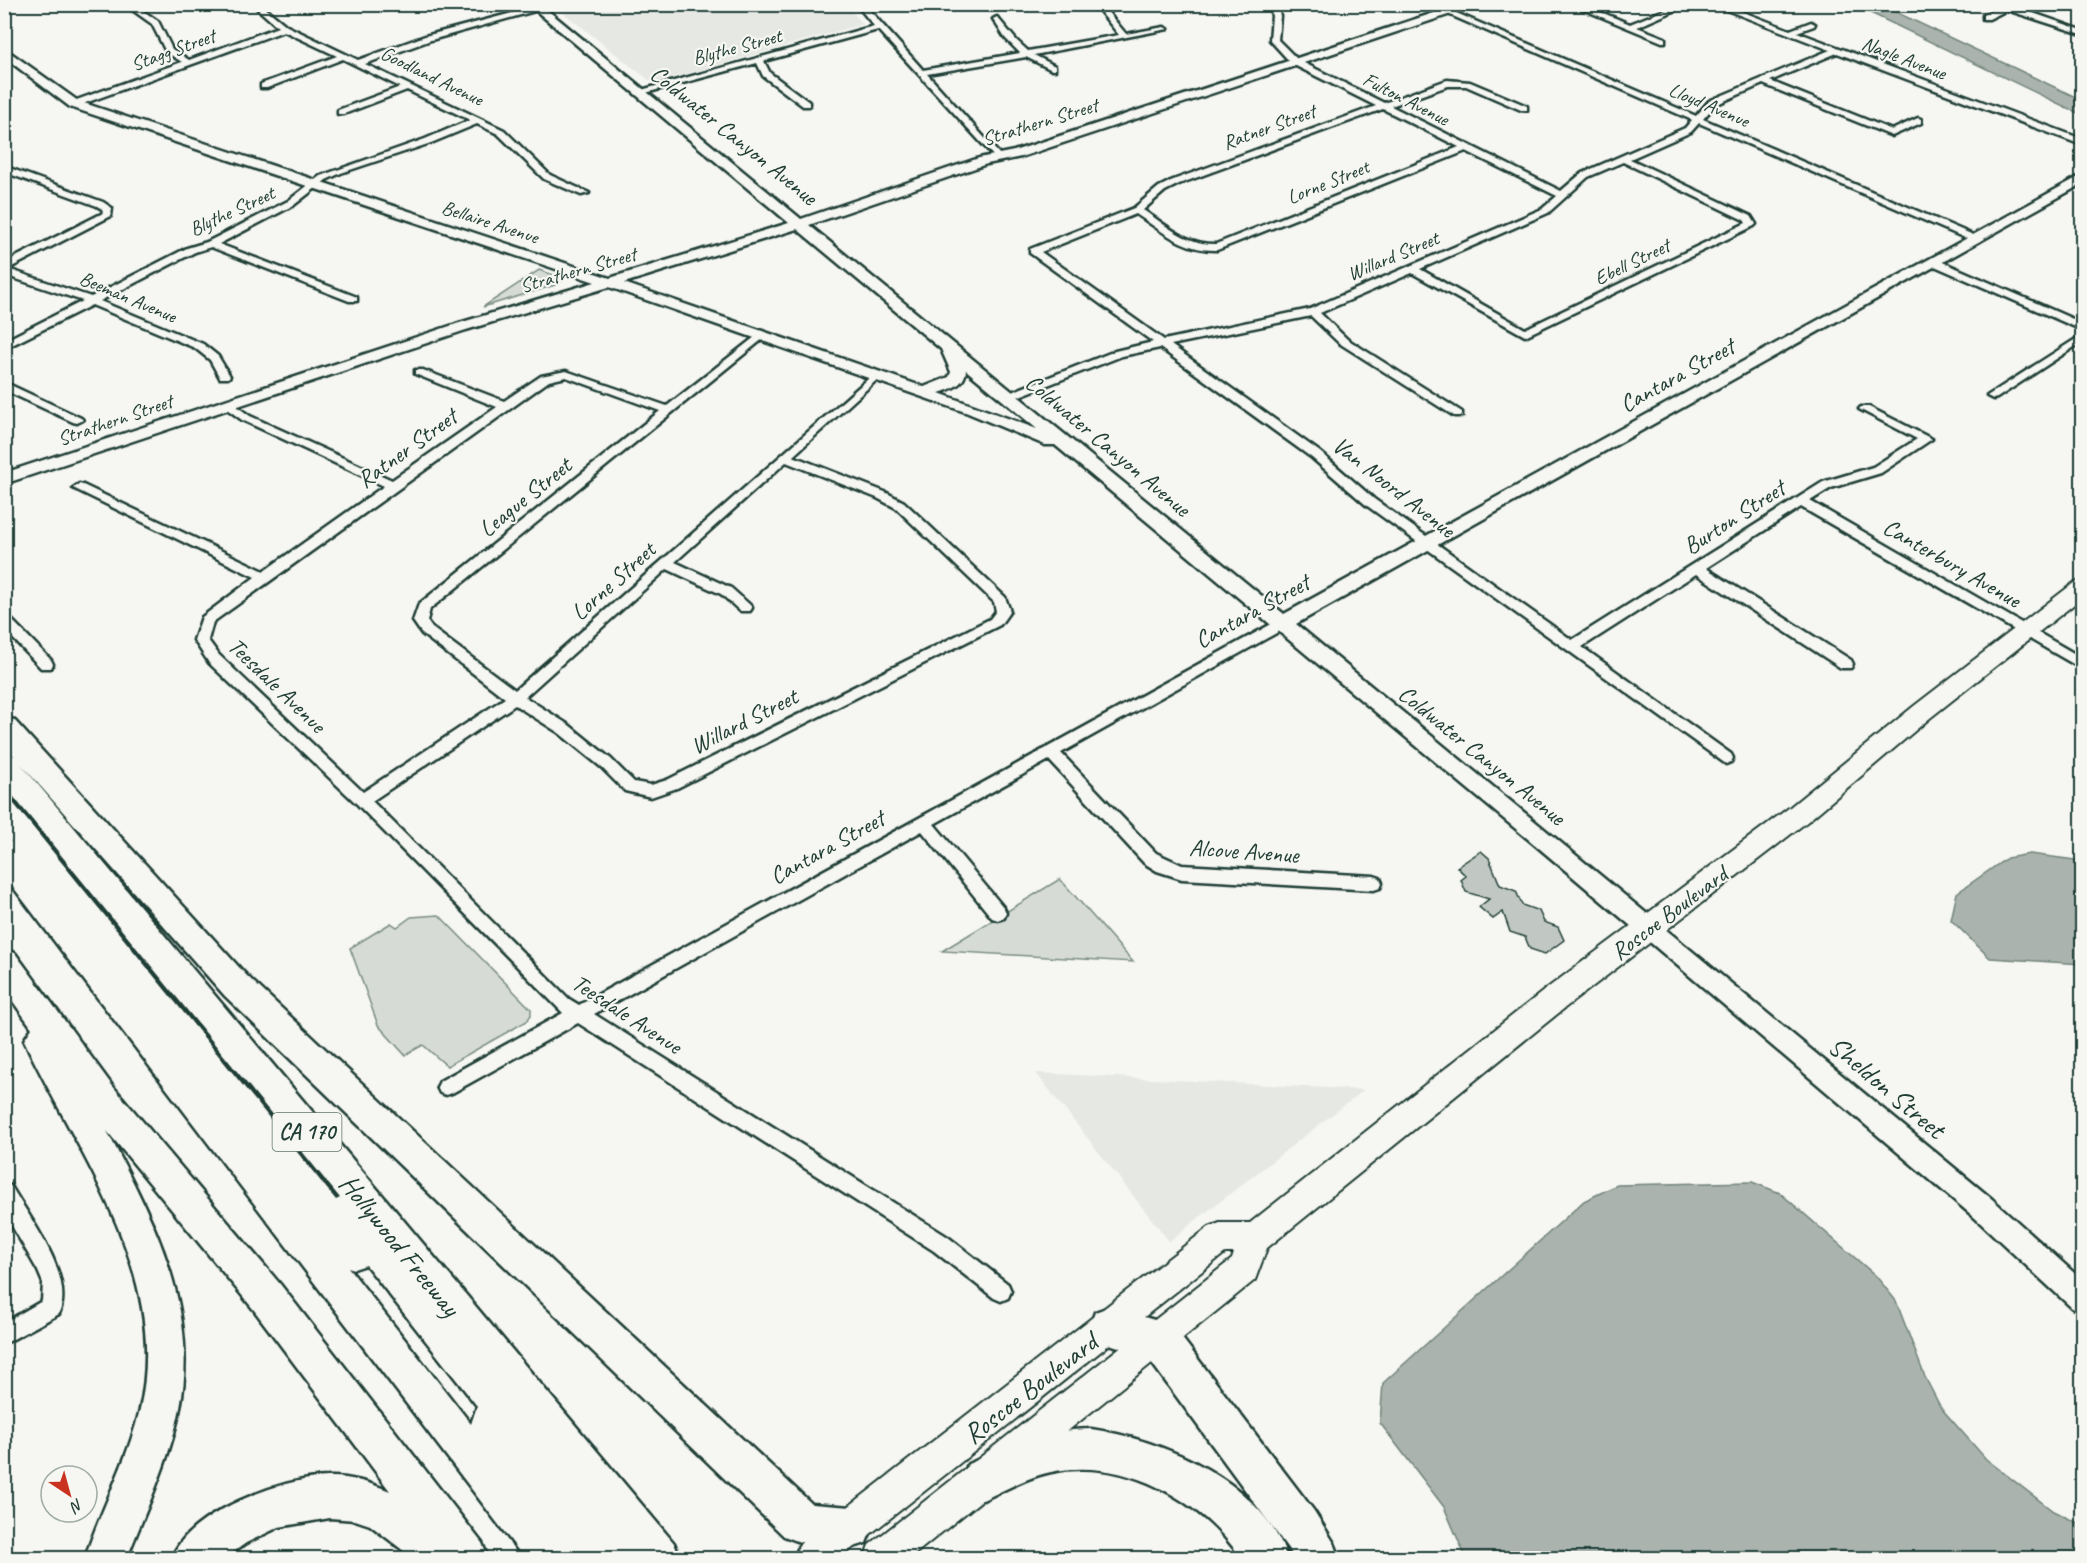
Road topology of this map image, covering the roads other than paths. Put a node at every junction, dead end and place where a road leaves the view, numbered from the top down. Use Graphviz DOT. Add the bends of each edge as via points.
graph roads {
  1 [pos="127,4"];
  2 [pos="255,4"];
  3 [pos="557,4"];
  4 [pos="859,4"];
  5 [pos="1097,4"];
  6 [pos="1273,4"];
  7 [pos="1472,4"];
  8 [pos="1573,4"];
  9 [pos="1687,4"];
  10 [pos="1714,4"];
  11 [pos="1998,4"];
  12 [pos="1431,6"];
  13 [pos="536,7"];
  14 [pos="2007,8"];
  15 [pos="1447,12"];
  16 [pos="1986,17"];
  17 [pos="998,19"];
  18 [pos="1811,24"];
  19 [pos="879,27"];
  20 [pos="1630,27"];
  21 [pos="284,28"];
  22 [pos="1164,29"];
  23 [pos="2082,32"];
  24 [pos="1788,33"];
  25 [pos="1123,35"];
  26 [pos="1662,40"];
  27 [pos="1837,50"];
  28 [pos="5,53"];
  29 [pos="1024,53"];
  30 [pos="345,56"];
  31 [pos="759,59"];
  32 [pos="1291,59"];
  33 [pos="187,62"];
  34 [pos="359,63"];
  35 [pos="1052,68"];
  36 [pos="921,73"];
  37 [pos="1764,82"];
  38 [pos="264,86"];
  39 [pos="407,87"];
  40 [pos="638,92"];
  41 [pos="74,104"];
  42 [pos="806,104"];
  43 [pos="1382,107"];
  44 [pos="1524,108"];
  45 [pos="341,112"];
  46 [pos="1696,119"];
  47 [pos="478,120"];
  48 [pos="1918,122"];
  49 [pos="2082,142"];
  50 [pos="1465,148"];
  51 [pos="998,158"];
  52 [pos="1622,158"];
  53 [pos="4,169"];
  54 [pos="2082,179"];
  55 [pos="312,186"];
  56 [pos="584,193"];
  57 [pos="1562,195"];
  58 [pos="1137,210"];
  59 [pos="799,225"];
  60 [pos="1975,239"];
  61 [pos="211,244"];
  62 [pos="1034,251"];
  63 [pos="1934,261"];
  64 [pos="4,267"];
  65 [pos="1414,270"];
  66 [pos="4,272"];
  67 [pos="608,282"];
  68 [pos="353,299"];
  69 [pos="92,301"];
  70 [pos="1313,312"];
  71 [pos="2082,327"];
  72 [pos="760,336"];
  73 [pos="2082,338"];
  74 [pos="942,342"];
  75 [pos="1161,344"];
  76 [pos="4,346"];
  77 [pos="419,372"];
  78 [pos="876,375"];
  79 [pos="224,376"];
  80 [pos="4,385"];
  81 [pos="930,390"];
  82 [pos="1993,396"];
  83 [pos="1008,397"];
  84 [pos="227,405"];
  85 [pos="503,405"];
  86 [pos="1865,409"];
  87 [pos="668,410"];
  88 [pos="974,410"];
  89 [pos="1458,414"];
  90 [pos="77,420"];
  91 [pos="1071,449"];
  92 [pos="785,457"];
  93 [pos="4,479"];
  94 [pos="392,485"];
  95 [pos="79,488"];
  96 [pos="1800,501"];
  97 [pos="1427,543"];
  98 [pos="667,564"];
  99 [pos="1696,568"];
  100 [pos="264,576"];
  101 [pos="2082,587"];
  102 [pos="745,608"];
  103 [pos="4,620"];
  104 [pos="1282,624"];
  105 [pos="2026,631"];
  106 [pos="201,640"];
  107 [pos="1572,647"];
  108 [pos="46,664"];
  109 [pos="1846,664"];
  110 [pos="2082,664"];
  111 [pos="515,698"];
  112 [pos="4,727"];
  113 [pos="1051,752"];
  114 [pos="1726,758"];
  115 [pos="4,764"];
  116 [pos="4,788"];
  117 [pos="362,800"];
  118 [pos="4,812"];
  119 [pos="924,823"];
  120 [pos="4,852"];
  121 [pos="1374,883"];
  122 [pos="998,913"];
  123 [pos="1648,928"];
  124 [pos="4,963"];
  125 [pos="4,969"];
  126 [pos="578,1013"];
  127 [pos="446,1087"];
  128 [pos="4,1193"];
  129 [pos="1255,1238"];
  130 [pos="1001,1291"];
  131 [pos="2082,1298"];
  132 [pos="1109,1326"];
  133 [pos="4,1334"];
  134 [pos="1158,1339"];
  135 [pos="983,1479"];
  136 [pos="851,1528"];
  137 [pos="106,1558"];
  138 [pos="193,1558"];
  139 [pos="443,1558"];
  140 [pos="467,1558"];
  141 [pos="550,1558"];
  142 [pos="599,1558"];
  143 [pos="624,1558"];
  144 [pos="659,1558"];
  145 [pos="812,1558"];
  146 [pos="882,1558"];
  147 [pos="1266,1558"];
  148 [pos="1319,1558"];
  1 -- 33 [label="street" via="154,22 169,50"];
  2 -- 21 [label="street, Goodland Avenue"];
  3 -- 13 [label="street"];
  4 -- 19 [label="street"];
  5 -- 25 [label="street"];
  6 -- 32 [label="street" via="1274,40"];
  7 -- 15 [label="street, Strathern Street"];
  8 -- 20 [label="street"];
  9 -- 20 [label="street"];
  10 -- 24 [label="street, Nagle Avenue"];
  11 -- 14 [label="street"];
  12 -- 15 [label="street, Lloyd Avenue"];
  12 -- 32 [label="street, Strathern Street"];
  13 -- 34 [label="street"];
  13 -- 40 [label="street, Coldwater Canyon Avenue"];
  14 -- 16 [label="street"];
  14 -- 23 [label="street"];
  15 -- 32 [label="street, Strathern Street"];
  15 -- 46 [label="street, Lloyd Avenue"];
  17 -- 29 [label="street" via="1007,38"];
  18 -- 24 [label="street"];
  19 -- 31 [label="street, Blythe Street"];
  19 -- 36 [label="street"];
  20 -- 26 [label="street"];
  21 -- 30 [label="street, Goodland Avenue"];
  21 -- 33 [label="street, Stagg Street"];
  22 -- 25 [label="street"];
  24 -- 27 [label="street, Nagle Avenue"];
  25 -- 29 [label="street"];
  27 -- 37 [label="street, Willard Street"];
  27 -- 49 [label="street, Nagle Avenue"];
  28 -- 41 [label="street, Bellaire Avenue"];
  29 -- 35 [label="street"];
  29 -- 36 [label="street"];
  30 -- 34 [label="street, Goodland Avenue"];
  30 -- 38 [label="street"];
  31 -- 40 [label="street, Blythe Street"];
  31 -- 42 [label="street" via="766,74"];
  32 -- 43 [label="street, Fulton Avenue"];
  32 -- 51 [label="street, Strathern Street"];
  33 -- 41 [label="street, Stagg Street"];
  34 -- 39 [label="street, Goodland Avenue"];
  36 -- 51 [label="street"];
  37 -- 46 [label="street, Willard Street" via="1712,103"];
  37 -- 48 [label="street" via="1892,133"];
  39 -- 45 [label="street"];
  39 -- 47 [label="street, Goodland Avenue"];
  40 -- 59 [label="street, Coldwater Canyon Avenue"];
  41 -- 55 [label="street, Bellaire Avenue"];
  43 -- 44 [label="street, Ratner Street" via="1456,82"];
  43 -- 50 [label="street, Fulton Avenue"];
  43 -- 58 [label="street, Ratner Street" via="1176,182"];
  46 -- 52 [label="street, Willard Street" via="1688,130"];
  46 -- 60 [label="street, Lloyd Avenue"];
  47 -- 55 [label="street, Blythe Street" via="345,168"];
  47 -- 56 [label="street, Goodland Avenue" via="501,132 547,177"];
  50 -- 57 [label="street, Fulton Avenue"];
  50 -- 58 [label="street, Lorne Street" via="1217,247 1191,245"];
  51 -- 59 [label="street, Strathern Street"];
  52 -- 57 [label="street, Willard Street" via="1586,175"];
  52 -- 65 [label="street, Ebell Street" via="1751,221 1526,333"];
  53 -- 64 [label="street" via="100,204 108,214"];
  54 -- 60 [label="street, Cantara Street"];
  55 -- 61 [label="street, Blythe Street" via="291,203"];
  55 -- 67 [label="street, Bellaire Avenue"];
  57 -- 65 [label="street, Willard Street" via="1545,211"];
  58 -- 62 [label="street, Ratner Street"];
  59 -- 67 [label="street, Strathern Street"];
  59 -- 74 [label="street, Coldwater Canyon Avenue"];
  60 -- 63 [label="street, Cantara Street"];
  61 -- 68 [label="street"];
  61 -- 69 [label="street, Blythe Street" via="191,250"];
  62 -- 75 [label="street, Van Noord Avenue"];
  63 -- 71 [label="street"];
  63 -- 97 [label="street, Cantara Street"];
  65 -- 70 [label="street, Willard Street"];
  66 -- 69 [label="street, Beeman Avenue"];
  67 -- 72 [label="street, Bellaire Avenue"];
  67 -- 84 [label="street, Strathern Street"];
  69 -- 76 [label="street, Blythe Street"];
  69 -- 79 [label="street, Beeman Avenue" via="199,346 214,358"];
  70 -- 75 [label="street, Willard Street"];
  70 -- 89 [label="street" via="1343,341"];
  72 -- 78 [label="street, Bellaire Avenue"];
  72 -- 87 [label="street, League Street"];
  73 -- 82 [label="street"];
  74 -- 81 [label="street" via="959,372 953,383"];
  74 -- 83 [label="street, Coldwater Canyon Avenue"];
  75 -- 83 [label="street, Willard Street" via="1102,358"];
  75 -- 97 [label="street, Van Noord Avenue" via="1317,455 1370,502"];
  77 -- 85 [label="street"];
  78 -- 81 [label="street, Willard Street" via="891,376"];
  78 -- 88 [label="street, Bellaire Avenue"];
  78 -- 92 [label="street, Lorne Street"];
  80 -- 90 [label="street"];
  81 -- 83 [label="street, Willard Street" via="981,404"];
  83 -- 88 [label="street" via="994,406"];
  83 -- 91 [label="street, Coldwater Canyon Avenue"];
  84 -- 93 [label="street, Strathern Street"];
  84 -- 94 [label="street" via="246,418"];
  85 -- 87 [label="street, Ratner Street" via="544,378 566,374"];
  85 -- 94 [label="street, Ratner Street"];
  86 -- 96 [label="street, Burton Street" via="1926,439 1877,470 1827,485"];
  87 -- 111 [label="street, League Street" via="424,607 420,621 427,631"];
  88 -- 91 [label="street, Bellaire Avenue"];
  91 -- 104 [label="street, Coldwater Canyon Avenue"];
  92 -- 98 [label="street, Lorne Street"];
  92 -- 111 [label="street, Willard Street" via="900,506 1000,600 1003,611 995,622 651,791 630,787 564,729"];
  94 -- 100 [label="street, Ratner Street"];
  95 -- 100 [label="street"];
  96 -- 99 [label="street, Burton Street"];
  96 -- 105 [label="street, Canterbury Avenue"];
  97 -- 104 [label="street, Cantara Street"];
  97 -- 107 [label="street, Van Noord Avenue"];
  98 -- 102 [label="street" via="726,591"];
  98 -- 111 [label="street, Lorne Street"];
  99 -- 107 [label="street, Burton Street"];
  99 -- 109 [label="street"];
  100 -- 106 [label="street, Ratner Street" via="207,620"];
  101 -- 105 [label="main road, Roscoe Boulevard"];
  103 -- 108 [label="street"];
  104 -- 113 [label="street, Cantara Street"];
  104 -- 123 [label="street, Coldwater Canyon Avenue"];
  105 -- 110 [label="street, Canterbury Avenue"];
  105 -- 123 [label="main road, Roscoe Boulevard" via="1799,814"];
  106 -- 117 [label="street, Teesdale Avenue" via="214,658"];
  107 -- 114 [label="street, Van Noord Avenue"];
  111 -- 117 [label="street, Lorne Street"];
  112 -- 136 [label="highway" via="236,986 799,1521 817,1527"];
  113 -- 119 [label="street, Cantara Street"];
  113 -- 121 [label="street, Alcove Avenue" via="1150,858 1163,866 1182,872"];
  115 -- 144 [label="highway, Hollywood Freeway / CA 170"];
  116 -- 143 [label="highway"];
  117 -- 126 [label="street, Teesdale Avenue" via="563,1004"];
  118 -- 142 [label="highway"];
  119 -- 122 [label="street"];
  119 -- 126 [label="street, Cantara Street"];
  120 -- 141 [label="highway, CA 170"];
  123 -- 129 [label="main road, Roscoe Boulevard"];
  123 -- 131 [label="street, Sheldon Street" via="1983,1208"];
  124 -- 140 [label="highway" via="99,1095 267,1297"];
  125 -- 137 [label="highway" via="126,1202 156,1276 164,1316 166,1358 160,1408 142,1467"];
  126 -- 127 [label="street, Cantara Street"];
  126 -- 130 [label="street, Teesdale Avenue" via="941,1244"];
  128 -- 133 [label="street" via="53,1283 52,1307"];
  129 -- 132 [label="main road, Roscoe Boulevard" via="1220,1238"];
  129 -- 134 [label="main road, Roscoe Boulevard" via="1244,1269"];
  132 -- 134 [label="highway"];
  132 -- 136 [label="main road, Roscoe Boulevard"];
  134 -- 135 [label="main road, Roscoe Boulevard"];
  134 -- 148 [label="highway"];
  135 -- 146 [label="main road, Roscoe Boulevard"];
  135 -- 147 [label="highway" via="1059,1450 1108,1451 1158,1465 1198,1487 1232,1515"];
  136 -- 145 [label="main road, Roscoe Boulevard"];
  138 -- 139 [label="highway" via="212,1540 256,1515 299,1500 339,1498 377,1506 409,1526"];
}
